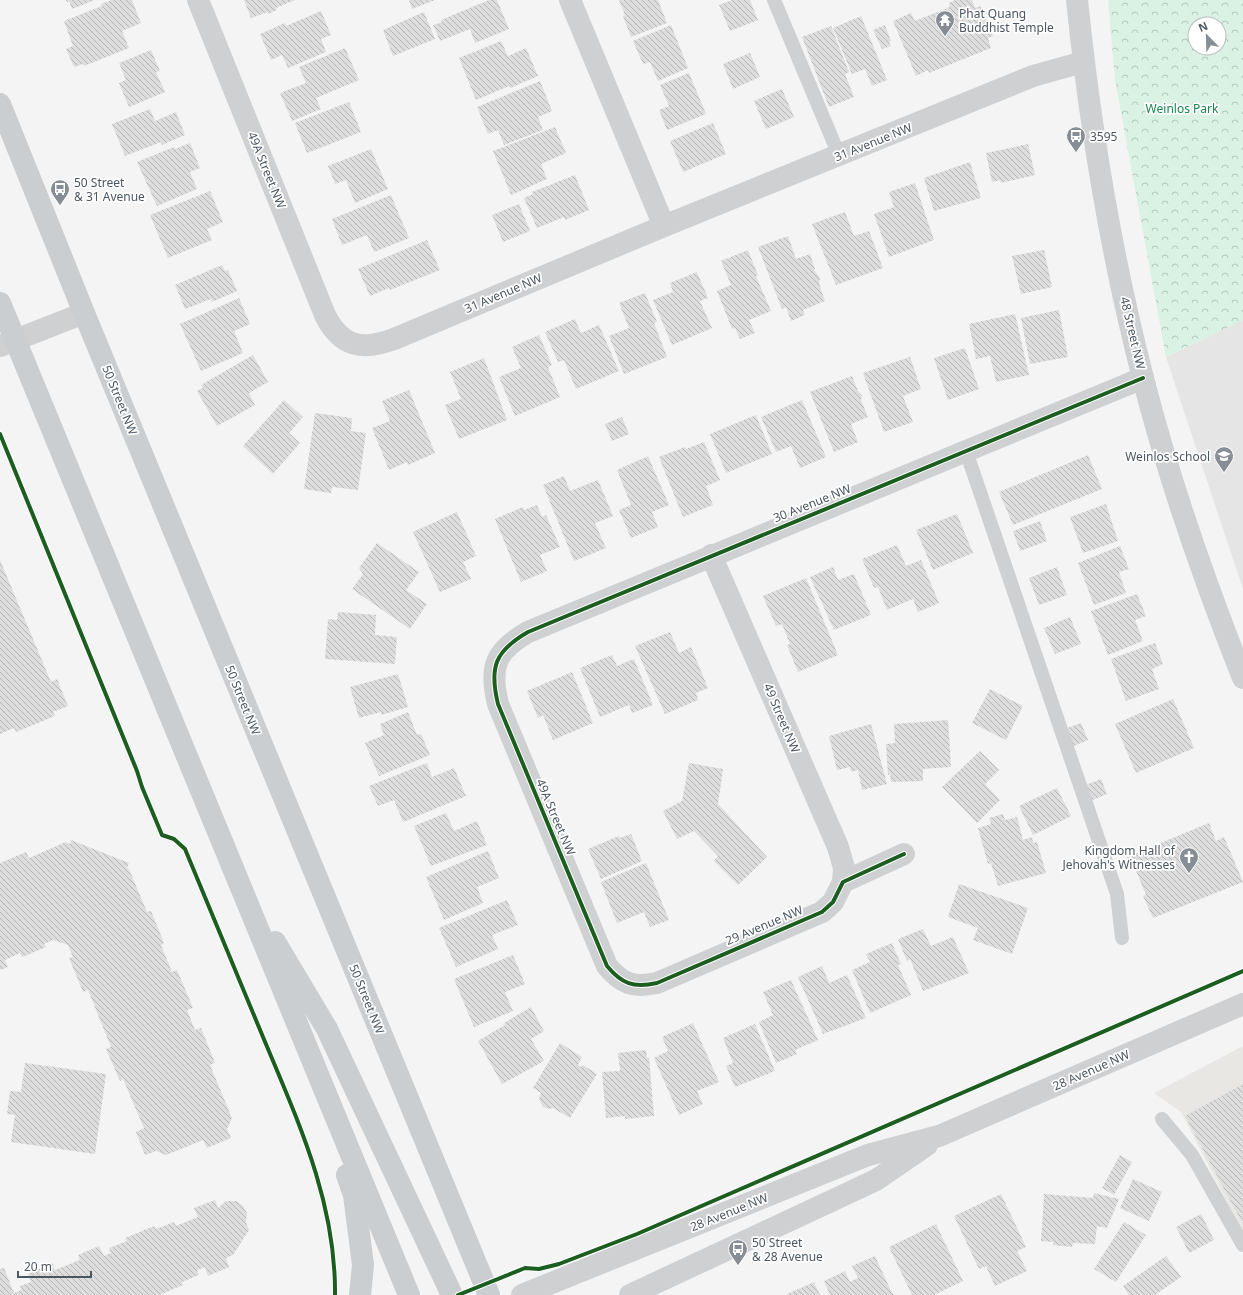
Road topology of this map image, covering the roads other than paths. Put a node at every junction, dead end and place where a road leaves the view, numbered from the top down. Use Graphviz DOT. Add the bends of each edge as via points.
graph roads {
  1 [pos="198,0"];
  2 [pos="570,0"];
  3 [pos="774,0"];
  4 [pos="1077,0"];
  5 [pos="1083,62"];
  6 [pos="0,104"];
  7 [pos="839,156"];
  8 [pos="664,226"];
  9 [pos="0,303"];
  10 [pos="84,313"];
  11 [pos="340,337"];
  12 [pos="8,343"];
  13 [pos="1143,378"];
  14 [pos="966,451"];
  15 [pos="712,555"];
  16 [pos="497,659"];
  17 [pos="1243,678"];
  18 [pos="904,854"];
  19 [pos="843,882"];
  20 [pos="240,885"];
  21 [pos="1122,938"];
  22 [pos="618,978"];
  23 [pos="1243,1004"];
  24 [pos="315,1069"];
  25 [pos="1162,1119"];
  26 [pos="939,1136"];
  27 [pos="1243,1245"];
  28 [pos="360,1295"];
  29 [pos="409,1295"];
  30 [pos="452,1295"];
  31 [pos="489,1295"];
  32 [pos="522,1295"];
  33 [pos="630,1295"];
  1 -- 11 [label="street, 49A Street NW" via="325,315"];
  2 -- 8 [label="street"];
  3 -- 7 [label="lane"];
  4 -- 5 [label="street, 48 Street NW"];
  5 -- 7 [label="street, 31 Avenue NW" via="1045,72"];
  5 -- 13 [label="street, 48 Street NW" via="1110,227"];
  6 -- 10 [label="main road, 50 Street NW"];
  7 -- 8 [label="street, 31 Avenue NW"];
  8 -- 11 [label="street, 31 Avenue NW" via="378,345 350,343"];
  9 -- 12 [label="main road"];
  10 -- 12 [label="street"];
  10 -- 31 [label="main road, 50 Street NW"];
  12 -- 20 [label="main road"];
  13 -- 14 [label="street, 30 Avenue NW"];
  13 -- 17 [label="street, 48 Street NW" via="1185,519"];
  14 -- 15 [label="street, 30 Avenue NW"];
  14 -- 21 [label="lane" via="1117,894"];
  15 -- 16 [label="street, 30 Avenue NW" via="528,632 505,647"];
  15 -- 19 [label="street, 49 Street NW" via="838,847 844,868"];
  16 -- 22 [label="street, 49A Street NW" via="494,687 498,704 607,966"];
  18 -- 19 [label="street"];
  19 -- 22 [label="street, 29 Avenue NW" via="833,902 822,912 657,983 631,984"];
  20 -- 24 [label="main road"];
  20 -- 30 [label="main road" via="327,1029"];
  23 -- 26 [label="street, 28 Avenue NW"];
  24 -- 28 [label="main road" via="354,1195 363,1266"];
  24 -- 29 [label="main road"];
  25 -- 27 [label="lane" via="1192,1155"];
  26 -- 32 [label="street, 28 Avenue NW" via="868,1155"];
  26 -- 33 [label="street, 28 Avenue NW" via="876,1180"];
}
